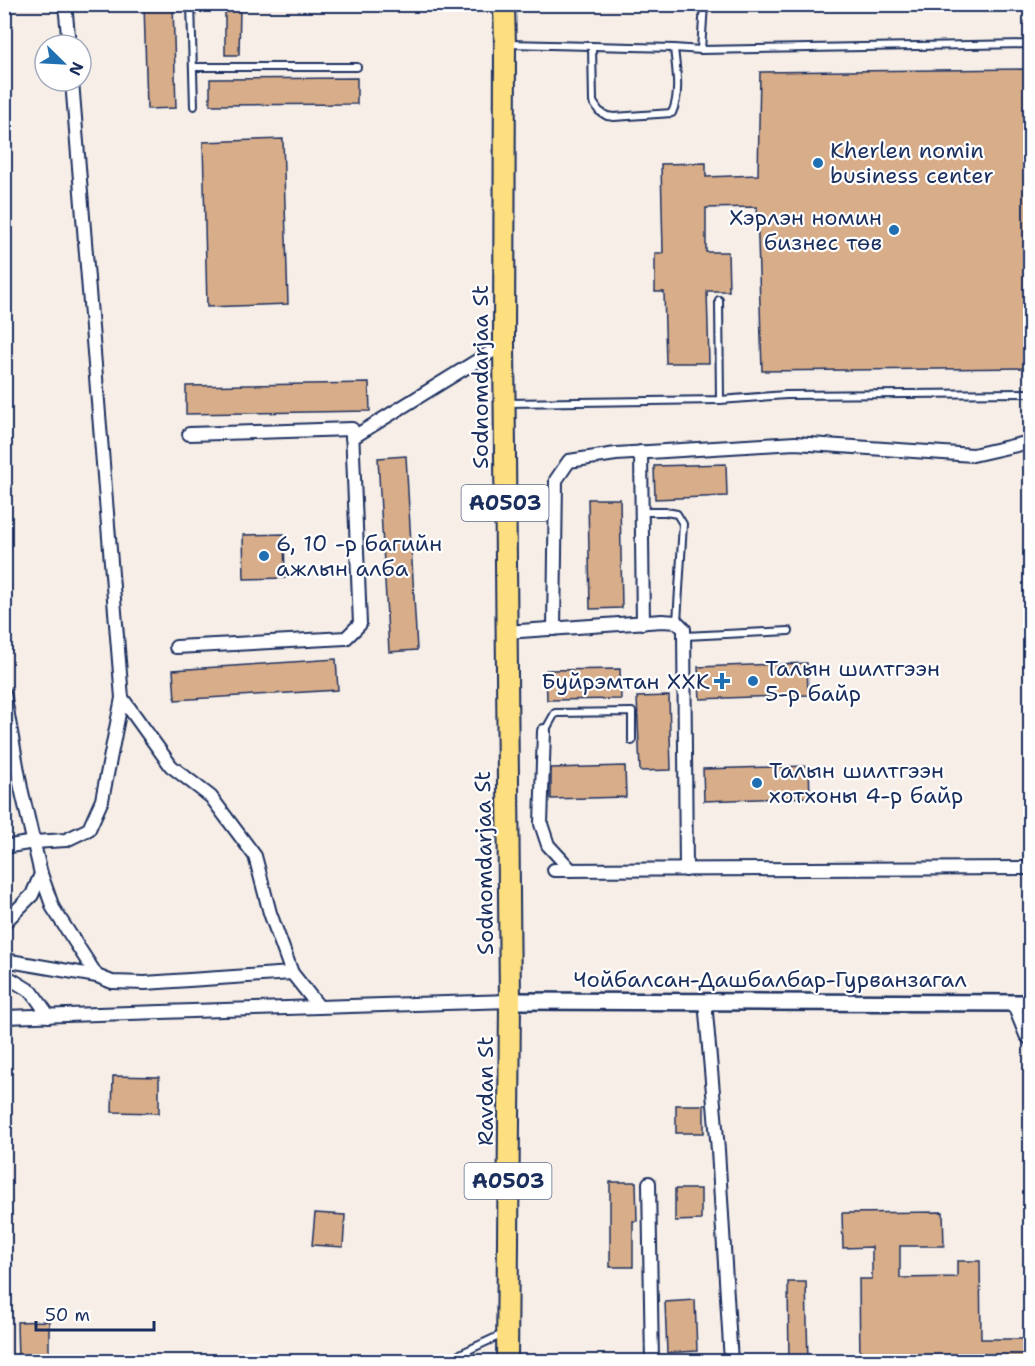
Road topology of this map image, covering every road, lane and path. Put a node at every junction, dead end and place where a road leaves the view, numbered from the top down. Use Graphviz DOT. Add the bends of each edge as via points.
graph roads {
  1 [pos="65,4"];
  2 [pos="191,4"];
  3 [pos="704,4"];
  4 [pos="498,5"];
  5 [pos="68,33"];
  6 [pos="505,44"];
  7 [pos="1030,44"];
  8 [pos="592,46"];
  9 [pos="674,48"];
  10 [pos="700,50"];
  11 [pos="192,67"];
  12 [pos="357,67"];
  13 [pos="73,93"];
  14 [pos="194,106"];
  15 [pos="719,300"];
  16 [pos="504,344"];
  17 [pos="1030,393"];
  18 [pos="720,400"];
  19 [pos="504,404"];
  20 [pos="189,434"];
  21 [pos="352,438"];
  22 [pos="1030,442"];
  23 [pos="641,452"];
  24 [pos="642,512"];
  25 [pos="677,622"];
  26 [pos="643,623"];
  27 [pos="554,629"];
  28 [pos="789,631"];
  29 [pos="506,632"];
  30 [pos="684,636"];
  31 [pos="177,647"];
  32 [pos="4,693"];
  33 [pos="122,698"];
  34 [pos="544,731"];
  35 [pos="632,741"];
  36 [pos="34,842"];
  37 [pos="4,847"];
  38 [pos="1030,868"];
  39 [pos="554,870"];
  40 [pos="571,870"];
  41 [pos="686,870"];
  42 [pos="41,874"];
  43 [pos="4,922"];
  44 [pos="4,960"];
  45 [pos="292,973"];
  46 [pos="4,975"];
  47 [pos="97,976"];
  48 [pos="510,1001"];
  49 [pos="705,1001"];
  50 [pos="1013,1003"];
  51 [pos="1030,1003"];
  52 [pos="319,1007"];
  53 [pos="49,1016"];
  54 [pos="4,1017"];
  55 [pos="1030,1039"];
  56 [pos="649,1183"];
  57 [pos="507,1332"];
  58 [pos="450,1362"];
  59 [pos="507,1362"];
  60 [pos="652,1362"];
  61 [pos="730,1362"];
  1 -- 5 [label="street"];
  2 -- 11 [label="lane"];
  3 -- 10 [label="lane"];
  4 -- 6 [label="main road, Sodnomdarjaa St / A0503"];
  6 -- 8 [label="lane"];
  6 -- 16 [label="main road, Sodnomdarjaa St / A0503"];
  7 -- 10 [label="lane"];
  8 -- 9 [label="lane"];
  8 -- 9 [label="lane" via="593,102 599,111 614,117 672,113 677,92"];
  9 -- 10 [label="lane"];
  11 -- 12 [label="lane"];
  11 -- 14 [label="lane"];
  13 -- 33 [label="street"];
  15 -- 18 [label="lane"];
  16 -- 19 [label="main road, Sodnomdarjaa St / A0503"];
  16 -- 21 [label="street"];
  17 -- 18 [label="lane"];
  18 -- 19 [label="lane"];
  19 -- 29 [label="main road, Sodnomdarjaa St / A0503"];
  20 -- 21 [label="street" via="352,429"];
  21 -- 31 [label="street" via="360,624 346,638"];
  22 -- 23 [label="street" via="973,455 795,443"];
  23 -- 24 [label="street"];
  23 -- 27 [label="street" via="569,461 556,480"];
  24 -- 25 [label="lane" via="678,514 683,524"];
  24 -- 26 [label="street"];
  25 -- 26 [label="street"];
  25 -- 30 [label="street" via="684,629"];
  26 -- 27 [label="street"];
  27 -- 29 [label="street"];
  28 -- 30 [label="lane"];
  29 -- 48 [label="main road, Sodnomdarjaa St / A0503"];
  30 -- 41 [label="street"];
  32 -- 36 [label="street"];
  33 -- 36 [label="street" via="102,800 89,829 66,840"];
  33 -- 45 [label="street" via="171,766 211,797 255,856"];
  34 -- 35 [label="lane" via="555,713 632,712"];
  34 -- 40 [label="street" via="541,824 548,845"];
  36 -- 37 [label="street"];
  36 -- 42 [label="street"];
  38 -- 41 [label="street"];
  39 -- 40 [label="street"];
  40 -- 41 [label="street"];
  42 -- 43 [label="street" via="32,895"];
  42 -- 47 [label="street" via="53,908"];
  44 -- 47 [label="street"];
  45 -- 47 [label="street" via="145,983 112,982"];
  45 -- 52 [label="street"];
  46 -- 53 [label="street" via="32,992"];
  48 -- 49 [label="street, Чойбалсан-Дашбалбар-Гурванзагал"];
  48 -- 52 [label="street"];
  48 -- 57 [label="main road, Ravdan St / A0503"];
  49 -- 50 [label="street, Чойбалсан-Дашбалбар-Гурванзагал"];
  49 -- 61 [label="street"];
  50 -- 51 [label="street, Чойбалсан-Дашбалбар-Гурванзагал"];
  50 -- 55 [label="street"];
  52 -- 53 [label="street"];
  53 -- 54 [label="street"];
  56 -- 60 [label="street"];
  57 -- 58 [label="lane"];
  57 -- 59 [label="main road, Ravdan St / A0503"];
}
